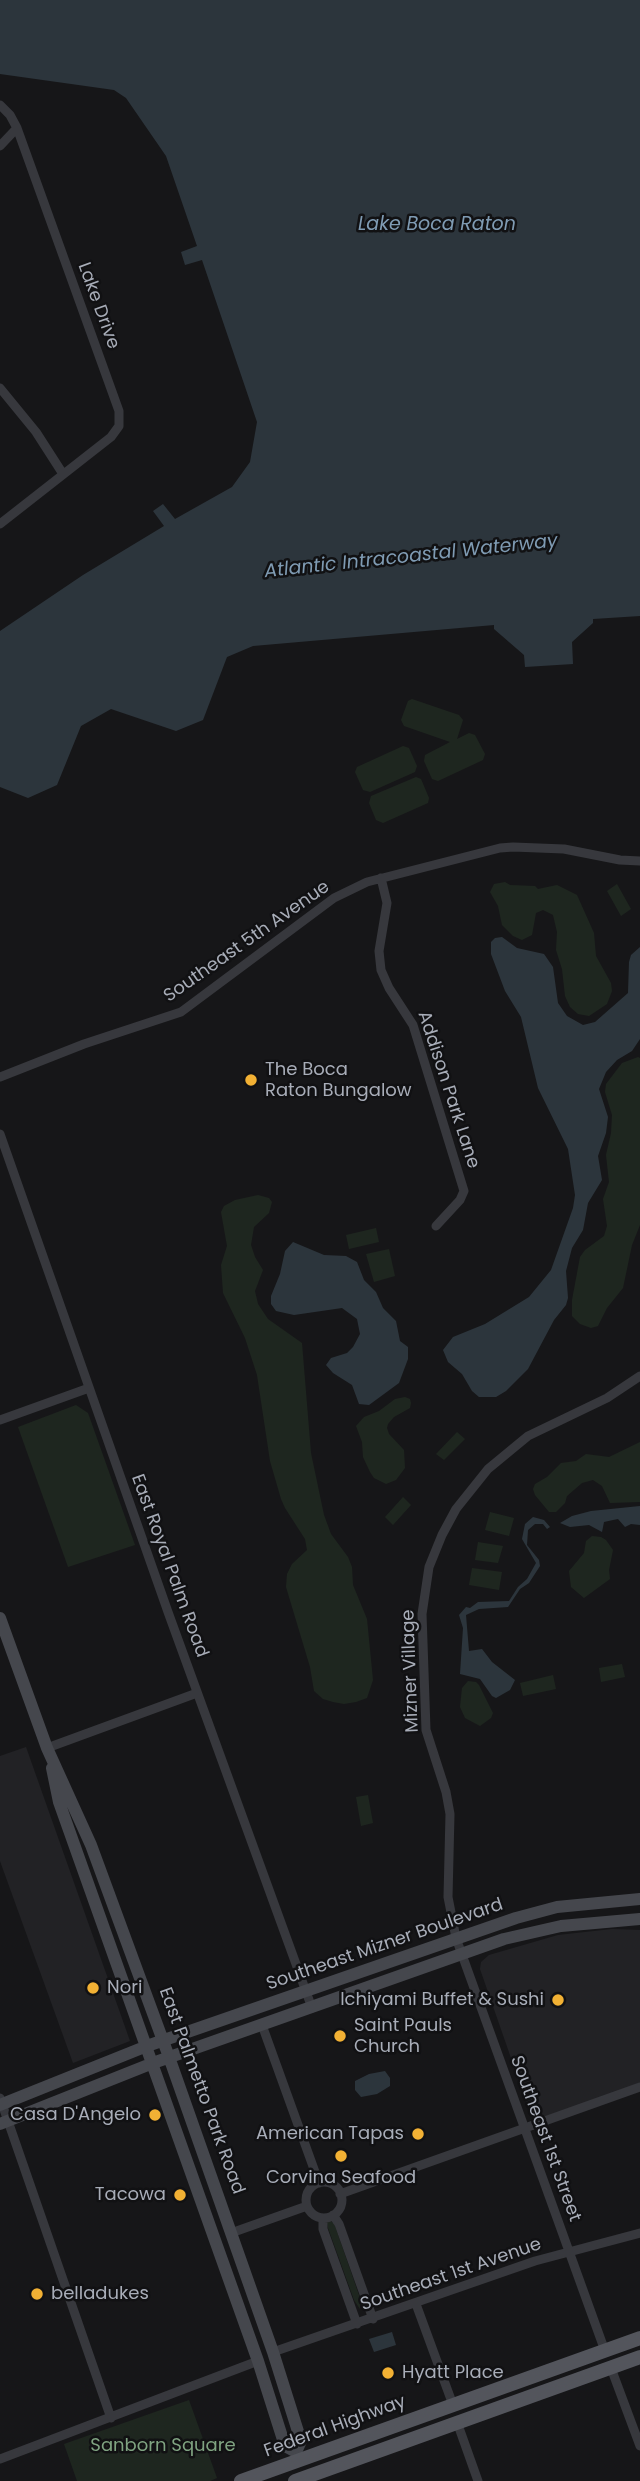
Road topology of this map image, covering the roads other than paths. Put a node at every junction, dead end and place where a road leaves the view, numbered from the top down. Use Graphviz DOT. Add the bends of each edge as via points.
graph roads {
  1 [pos="0,105"];
  2 [pos="17,128"];
  3 [pos="0,146"];
  4 [pos="0,388"];
  5 [pos="63,474"];
  6 [pos="0,524"];
  7 [pos="640,861"];
  8 [pos="381,878"];
  9 [pos="0,1077"];
  10 [pos="0,1134"];
  11 [pos="436,1226"];
  12 [pos="640,1377"];
  13 [pos="89,1388"];
  14 [pos="0,1420"];
  15 [pos="0,1618"];
  16 [pos="197,1693"];
  17 [pos="47,1748"];
  18 [pos="640,1899"];
  19 [pos="640,1919"];
  20 [pos="456,1938"];
  21 [pos="461,1955"];
  22 [pos="306,1992"];
  23 [pos="312,2007"];
  24 [pos="262,2025"];
  25 [pos="162,2040"];
  26 [pos="147,2046"];
  27 [pos="169,2057"];
  28 [pos="153,2063"];
  29 [pos="640,2087"];
  30 [pos="1,2102"];
  31 [pos="4,2122"];
  32 [pos="524,2128"];
  33 [pos="319,2183"];
  34 [pos="340,2194"];
  35 [pos="307,2206"];
  36 [pos="334,2215"];
  37 [pos="323,2218"];
  38 [pos="640,2232"];
  39 [pos="231,2233"];
  40 [pos="569,2252"];
  41 [pos="416,2304"];
  42 [pos="373,2319"];
  43 [pos="357,2324"];
  44 [pos="638,2339"];
  45 [pos="605,2351"];
  46 [pos="273,2352"];
  47 [pos="640,2357"];
  48 [pos="258,2361"];
  49 [pos="611,2368"];
  50 [pos="580,2379"];
  51 [pos="453,2405"];
  52 [pos="111,2418"];
  53 [pos="457,2422"];
  54 [pos="640,2446"];
  55 [pos="297,2456"];
  56 [pos="0,2459"];
  57 [pos="302,2480"];
  58 [pos="241,2481"];
  59 [pos="478,2481"];
  1 -- 2 [label="street, Lake Drive"];
  2 -- 3 [label="street"];
  2 -- 5 [label="street, Lake Drive" via="119,411 119,426 111,437"];
  4 -- 5 [label="street"];
  5 -- 6 [label="street, Lake Drive"];
  7 -- 8 [label="street, Southeast 5th Avenue" via="564,849 513,847"];
  8 -- 9 [label="street, Southeast 5th Avenue" via="334,898 181,1012"];
  8 -- 11 [label="street, Addison Park Lane" via="387,903 379,951 381,970 413,1025 464,1191"];
  10 -- 13 [label="street, East Royal Palm Road"];
  12 -- 20 [label="street, Mizner Village" via="528,1436 503,1455 456,1508 429,1567 422,1614 424,1705 426,1730 450,1814 448,1897"];
  13 -- 14 [label="street"];
  13 -- 16 [label="street, East Royal Palm Road"];
  15 -- 17 [label="main road, East Palmetto Park Road"];
  16 -- 17 [label="street"];
  16 -- 22 [label="street, East Royal Palm Road"];
  17 -- 25 [label="main road, East Palmetto Park Road" via="91,1844"];
  17 -- 26 [label="main road, East Palmetto Park Road" via="60,1802"];
  18 -- 20 [label="main road, Southeast Mizner Boulevard" via="556,1907"];
  19 -- 21 [label="main road, Southeast Mizner Boulevard" via="542,1929"];
  20 -- 21 [label="street, Southeast 1st Street"];
  20 -- 22 [label="main road, Southeast Mizner Boulevard"];
  21 -- 23 [label="main road, Southeast Mizner Boulevard"];
  21 -- 32 [label="street, Southeast 1st Street"];
  22 -- 23 [label="street, East Royal Palm Road"];
  22 -- 25 [label="main road, Southeast Mizner Boulevard"];
  23 -- 24 [label="main road, Southeast Mizner Boulevard"];
  24 -- 27 [label="main road, Southeast Mizner Boulevard"];
  24 -- 33 [label="street"];
  25 -- 26 [label="main road, Southeast Mizner Boulevard"];
  25 -- 27 [label="main road, East Palmetto Park Road"];
  26 -- 28 [label="main road, East Palmetto Park Road"];
  26 -- 30 [label="main road, Southeast Mizner Boulevard"];
  27 -- 28 [label="main road, Southeast Mizner Boulevard"];
  27 -- 39 [label="main road, East Palmetto Park Road"];
  28 -- 31 [label="main road, Southeast Mizner Boulevard"];
  28 -- 48 [label="main road, East Palmetto Park Road"];
  29 -- 32 [label="street"];
  30 -- 31 [label="street"];
  31 -- 52 [label="street"];
  32 -- 34 [label="street"];
  32 -- 40 [label="street, Southeast 1st Street"];
  33 -- 34 [label="street" via="334,2186"];
  33 -- 35 [label="street" via="309,2190"];
  34 -- 36 [label="street"];
  35 -- 37 [label="street" via="313,2215"];
  35 -- 39 [label="street"];
  36 -- 37 [label="street"];
  36 -- 42 [label="street"];
  37 -- 43 [label="street"];
  38 -- 40 [label="street, Southeast 1st Avenue"];
  39 -- 46 [label="main road, East Palmetto Park Road"];
  40 -- 41 [label="street, Southeast 1st Avenue"];
  40 -- 45 [label="street, Southeast 1st Street"];
  41 -- 42 [label="street, Southeast 1st Avenue"];
  41 -- 51 [label="street"];
  42 -- 43 [label="street, Southeast 1st Avenue"];
  43 -- 46 [label="street, Southeast 1st Avenue"];
  44 -- 45 [label="main road, Federal Highway"];
  44 -- 49 [label="main road"];
  45 -- 50 [label="main road"];
  45 -- 51 [label="main road, Federal Highway"];
  46 -- 55 [label="main road, East Palmetto Park Road" via="301,2441"];
  47 -- 49 [label="main road, Federal Highway"];
  48 -- 52 [label="street"];
  48 -- 55 [label="main road, East Palmetto Park Road" via="285,2446"];
  49 -- 50 [label="main road, Federal Highway"];
  49 -- 54 [label="street"];
  50 -- 53 [label="main road, Federal Highway"];
  51 -- 55 [label="main road, Federal Highway"];
  52 -- 56 [label="street"];
  53 -- 57 [label="main road, Federal Highway"];
  53 -- 59 [label="street"];
  55 -- 57 [label="main road, East Palmetto Park Road"];
  55 -- 58 [label="main road, Federal Highway"];
}
